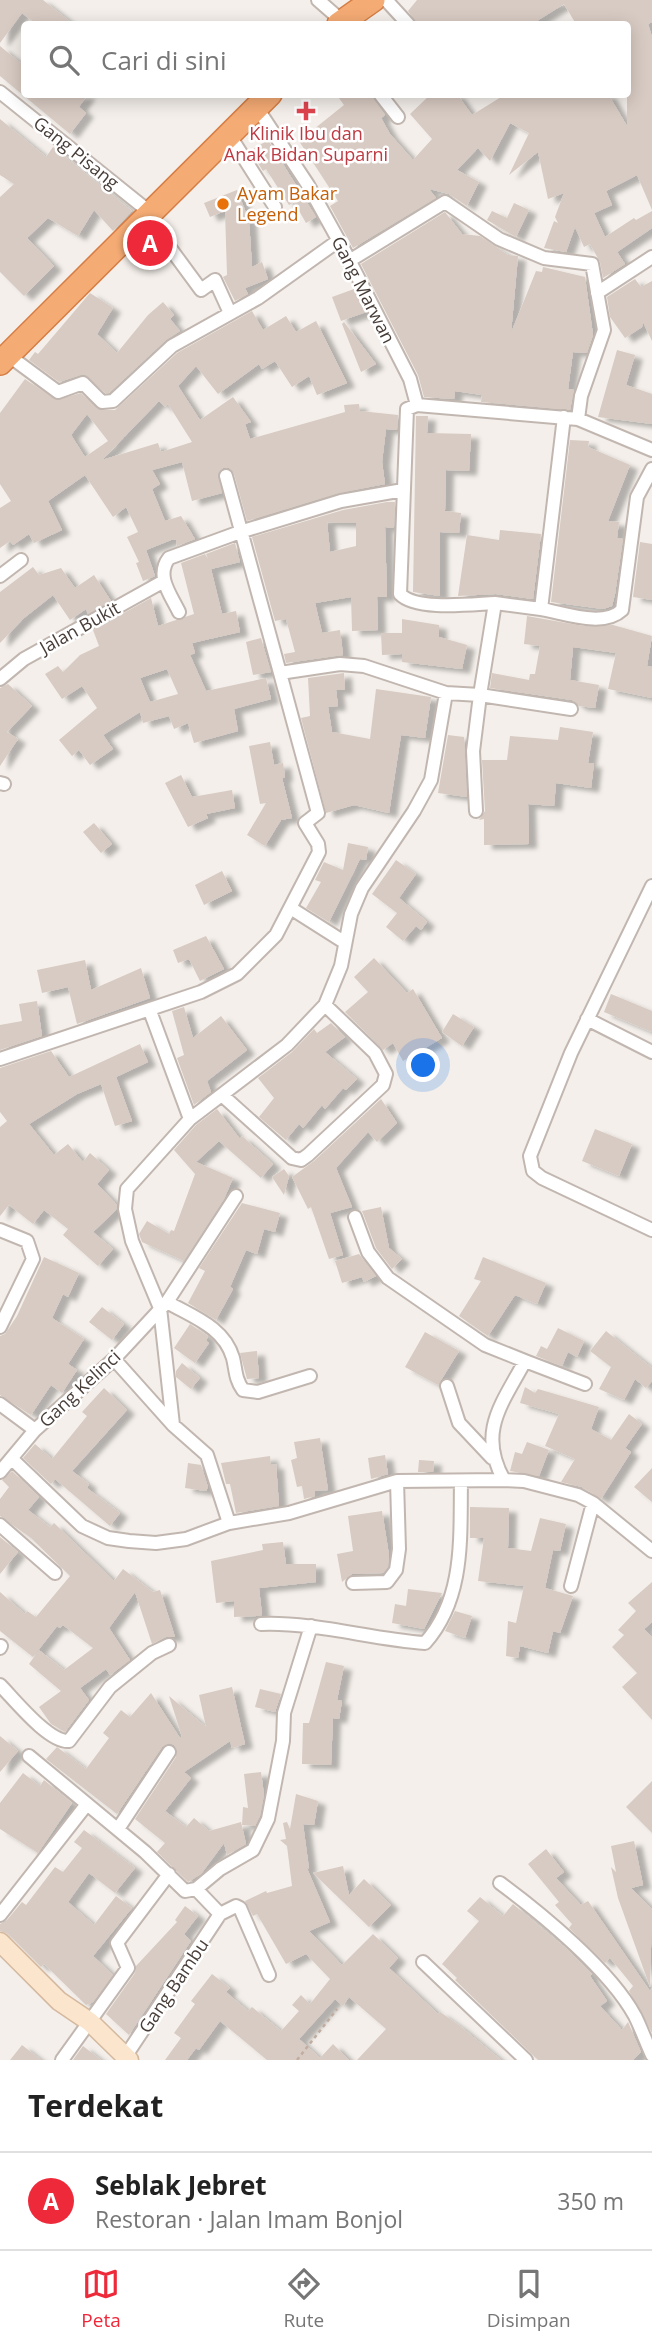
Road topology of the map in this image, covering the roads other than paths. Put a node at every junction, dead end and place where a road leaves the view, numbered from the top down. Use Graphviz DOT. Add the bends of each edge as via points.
graph roads {
  1 [pos="318,0"];
  2 [pos="373,0"];
  3 [pos="386,0"];
  4 [pos="338,21"];
  5 [pos="343,21"];
  6 [pos="405,21"];
  7 [pos="0,92"];
  8 [pos="383,98"];
  9 [pos="264,101"];
  10 [pos="398,117"];
  11 [pos="230,136"];
  12 [pos="275,207"];
  13 [pos="150,216"];
  14 [pos="338,241"];
  15 [pos="652,257"];
  16 [pos="349,261"];
  17 [pos="597,293"];
  18 [pos="230,313"];
  19 [pos="4,359"];
  20 [pos="417,405"];
  21 [pos="564,417"];
  22 [pos="578,419"];
  23 [pos="652,450"];
  24 [pos="652,469"];
  25 [pos="226,476"];
  26 [pos="403,489"];
  27 [pos="240,532"];
  28 [pos="21,560"];
  29 [pos="0,576"];
  30 [pos="164,582"];
  31 [pos="495,603"];
  32 [pos="541,609"];
  33 [pos="179,612"];
  34 [pos="280,673"];
  35 [pos="0,679"];
  36 [pos="446,692"];
  37 [pos="480,695"];
  38 [pos="571,709"];
  39 [pos="476,811"];
  40 [pos="652,886"];
  41 [pos="292,909"];
  42 [pos="344,942"];
  43 [pos="325,1005"];
  44 [pos="150,1011"];
  45 [pos="587,1018"];
  46 [pos="652,1052"];
  47 [pos="0,1059"];
  48 [pos="223,1096"];
  49 [pos="190,1119"];
  50 [pos="236,1196"];
  51 [pos="355,1217"];
  52 [pos="652,1230"];
  53 [pos="6,1232"];
  54 [pos="163,1305"];
  55 [pos="0,1327"];
  56 [pos="114,1359"];
  57 [pos="525,1361"];
  58 [pos="310,1376"];
  59 [pos="585,1384"];
  60 [pos="447,1386"];
  61 [pos="0,1404"];
  62 [pos="173,1425"];
  63 [pos="35,1430"];
  64 [pos="492,1458"];
  65 [pos="12,1459"];
  66 [pos="0,1472"];
  67 [pos="504,1480"];
  68 [pos="397,1481"];
  69 [pos="461,1482"];
  70 [pos="593,1503"];
  71 [pos="229,1523"];
  72 [pos="0,1525"];
  73 [pos="652,1551"];
  74 [pos="55,1573"];
  75 [pos="353,1583"];
  76 [pos="571,1586"];
  77 [pos="261,1624"];
  78 [pos="311,1626"];
  79 [pos="169,1645"];
  80 [pos="0,1685"];
  81 [pos="169,1752"];
  82 [pos="29,1756"];
  83 [pos="88,1804"];
  84 [pos="118,1829"];
  85 [pos="169,1874"];
  86 [pos="500,1883"];
  87 [pos="196,1889"];
  88 [pos="0,1914"];
  89 [pos="220,1914"];
  90 [pos="0,1942"];
  91 [pos="423,1962"];
  92 [pos="269,1975"];
  93 [pos="90,2022"];
  94 [pos="652,2055"];
  95 [pos="127,2059"];
  96 [pos="62,2060"];
  97 [pos="526,2060"];
  1 -- 4 [label="street"];
  2 -- 5 [label="highway"];
  3 -- 6 [label="street"];
  7 -- 13 [label="street, Gang Pisang"];
  8 -- 10 [label="street"];
  9 -- 11 [label="highway"];
  9 -- 14 [label="street, Gang Marwan"];
  11 -- 12 [label="street"];
  11 -- 13 [label="highway"];
  13 -- 18 [label="street, Gang Pisang" via="201,290 215,280"];
  13 -- 19 [label="highway"];
  14 -- 16 [label="street, Gang Marwan"];
  14 -- 18 [label="street"];
  15 -- 17 [label="street"];
  16 -- 17 [label="street" via="445,202 499,239 544,258 592,264"];
  16 -- 20 [label="street, Gang Marwan" via="410,379"];
  17 -- 22 [label="street" via="604,330 580,396"];
  18 -- 19 [label="street" via="172,346 106,403 83,383 58,392"];
  20 -- 21 [label="street"];
  20 -- 26 [label="street" via="406,412"];
  21 -- 22 [label="street"];
  21 -- 32 [label="street"];
  22 -- 23 [label="street"];
  24 -- 32 [label="street" via="635,508 622,610 604,619"];
  25 -- 27 [label="street"];
  26 -- 27 [label="street" via="341,501"];
  26 -- 31 [label="street" via="400,594 421,604"];
  27 -- 30 [label="street" via="169,558 162,566"];
  27 -- 34 [label="street"];
  28 -- 29 [label="street"];
  30 -- 33 [label="street"];
  30 -- 35 [label="street, Jalan Bukit" via="24,659"];
  31 -- 32 [label="street"];
  31 -- 37 [label="street"];
  34 -- 36 [label="street" via="340,664 364,666"];
  34 -- 41 [label="street" via="317,813 305,823 319,852"];
  36 -- 37 [label="street"];
  36 -- 42 [label="street" via="431,780 362,888"];
  37 -- 38 [label="street"];
  37 -- 39 [label="street" via="473,751"];
  40 -- 45 [label="street"];
  41 -- 42 [label="street"];
  41 -- 44 [label="street" via="264,950 237,974"];
  42 -- 43 [label="street" via="341,966"];
  43 -- 48 [label="street" via="287,1045"];
  43 -- 48 [label="street" via="375,1053 386,1074 383,1085 308,1155 301,1160 292,1158"];
  44 -- 47 [label="street"];
  44 -- 49 [label="street"];
  45 -- 46 [label="street"];
  45 -- 52 [label="street" via="530,1156 533,1171"];
  48 -- 49 [label="street"];
  49 -- 54 [label="street" via="127,1189 125,1209 132,1241"];
  50 -- 54 [label="street, Gang Kelinci"];
  51 -- 57 [label="street" via="368,1252 388,1278 485,1345"];
  53 -- 55 [label="street" via="27,1241 33,1259"];
  54 -- 56 [label="street, Gang Kelinci"];
  54 -- 58 [label="street" via="219,1330 243,1390 258,1392"];
  54 -- 62 [label="street"];
  56 -- 62 [label="street"];
  56 -- 63 [label="street, Gang Kelinci"];
  57 -- 59 [label="street"];
  57 -- 64 [label="street" via="492,1425"];
  60 -- 64 [label="street" via="459,1423"];
  61 -- 63 [label="street"];
  62 -- 71 [label="street" via="206,1455"];
  63 -- 65 [label="street, Gang Kelinci"];
  64 -- 67 [label="street"];
  65 -- 66 [label="street, Gang Kelinci"];
  65 -- 71 [label="street" via="82,1526 108,1538 156,1543 186,1539"];
  67 -- 69 [label="street"];
  67 -- 70 [label="street" via="547,1486"];
  68 -- 69 [label="street"];
  68 -- 71 [label="street" via="289,1513"];
  68 -- 75 [label="street" via="396,1570 387,1582"];
  69 -- 78 [label="street" via="458,1574 436,1630 425,1643"];
  70 -- 73 [label="street"];
  70 -- 76 [label="street"];
  72 -- 74 [label="street"];
  77 -- 78 [label="street"];
  78 -- 87 [label="street" via="284,1713 268,1819 253,1850 220,1868"];
  79 -- 80 [label="street" via="110,1687 69,1741 47,1732"];
  81 -- 84 [label="street"];
  82 -- 83 [label="street"];
  83 -- 84 [label="street"];
  83 -- 88 [label="street"];
  84 -- 85 [label="street"];
  85 -- 87 [label="street" via="185,1891"];
  85 -- 93 [label="street" via="119,1939 117,1947 128,1968"];
  86 -- 94 [label="street" via="575,1945 609,1982 634,2013"];
  87 -- 89 [label="street"];
  89 -- 92 [label="street" via="240,1908"];
  89 -- 95 [label="street, Gang Bambu"];
  90 -- 93 [label="main road" via="60,2001"];
  91 -- 97 [label="street"];
  93 -- 95 [label="main road"];
  93 -- 96 [label="street"];
}
